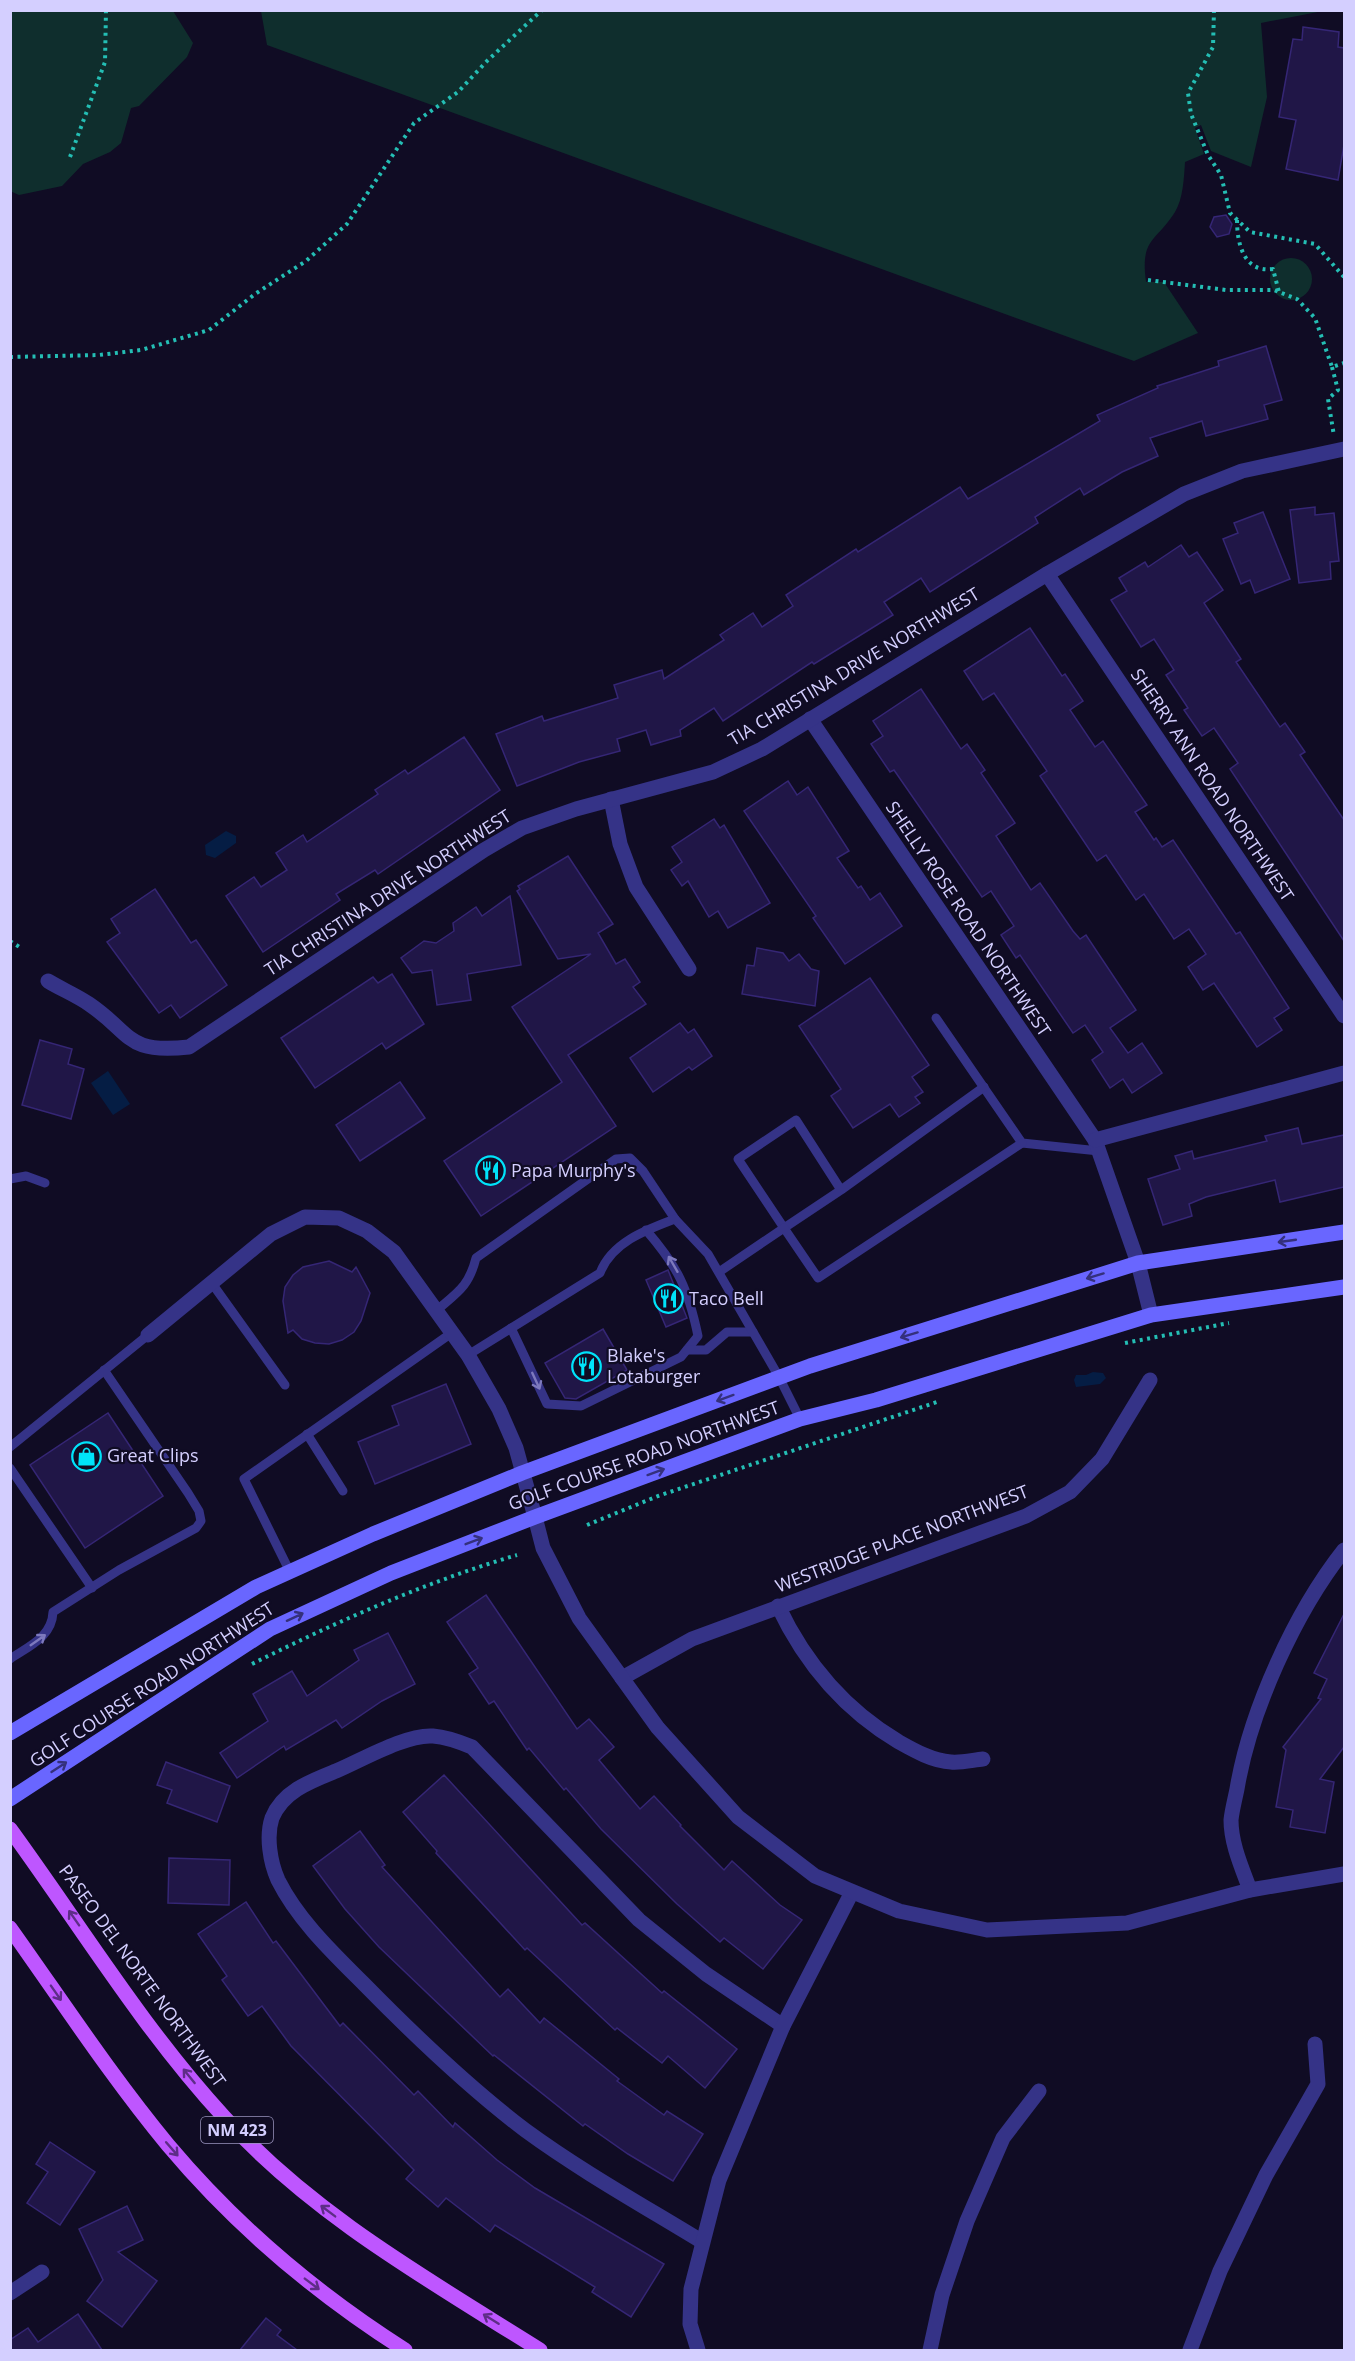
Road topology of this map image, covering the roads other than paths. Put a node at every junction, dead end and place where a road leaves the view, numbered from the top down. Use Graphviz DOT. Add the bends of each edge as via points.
graph roads {
  1 [pos="1340,450"];
  2 [pos="1047,574"];
  3 [pos="810,719"];
  4 [pos="610,800"];
  5 [pos="689,969"];
  6 [pos="48,981"];
  7 [pos="1344,1017"];
  8 [pos="936,1018"];
  9 [pos="1344,1073"];
  10 [pos="984,1087"];
  11 [pos="1022,1143"];
  12 [pos="1097,1146"];
  13 [pos="10,1179"];
  14 [pos="45,1183"];
  15 [pos="841,1190"];
  16 [pos="675,1219"];
  17 [pos="784,1228"];
  18 [pos="646,1230"];
  19 [pos="1344,1232"];
  20 [pos="1138,1263"];
  21 [pos="719,1272"];
  22 [pos="211,1282"];
  23 [pos="1344,1287"];
  24 [pos="437,1310"];
  25 [pos="1151,1315"];
  26 [pos="512,1328"];
  27 [pos="453,1332"];
  28 [pos="753,1332"];
  29 [pos="148,1335"];
  30 [pos="687,1350"];
  31 [pos="468,1355"];
  32 [pos="104,1370"];
  33 [pos="779,1377"];
  34 [pos="1150,1380"];
  35 [pos="285,1385"];
  36 [pos="800,1419"];
  37 [pos="307,1434"];
  38 [pos="10,1447"];
  39 [pos="10,1468"];
  40 [pos="522,1473"];
  41 [pos="343,1491"];
  42 [pos="535,1517"];
  43 [pos="1344,1550"];
  44 [pos="290,1572"];
  45 [pos="92,1588"];
  46 [pos="777,1606"];
  47 [pos="10,1659"];
  48 [pos="622,1678"];
  49 [pos="10,1733"];
  50 [pos="983,1759"];
  51 [pos="10,1799"];
  52 [pos="10,1829"];
  53 [pos="1344,1875"];
  54 [pos="1250,1890"];
  55 [pos="852,1892"];
  56 [pos="10,1928"];
  57 [pos="783,2026"];
  58 [pos="1315,2044"];
  59 [pos="1039,2091"];
  60 [pos="701,2241"];
  61 [pos="42,2272"];
  62 [pos="10,2293"];
  63 [pos="405,2350"];
  64 [pos="540,2350"];
  65 [pos="698,2350"];
  66 [pos="930,2350"];
  67 [pos="1190,2350"];
  1 -- 2 [label="street, TIA CHRISTINA DRIVE NORTHWEST" via="1242,471 1184,494"];
  2 -- 3 [label="street, TIA CHRISTINA DRIVE NORTHWEST"];
  2 -- 7 [label="street, SHERRY ANN ROAD NORTHWEST"];
  3 -- 4 [label="street, TIA CHRISTINA DRIVE NORTHWEST" via="762,749 713,771"];
  3 -- 12 [label="street, SHELLY ROSE ROAD NORTHWEST"];
  4 -- 5 [label="street" via="620,844 636,887"];
  4 -- 6 [label="street, TIA CHRISTINA DRIVE NORTHWEST" via="522,828 484,850 189,1047 160,1050 131,1041 89,1004"];
  8 -- 10 [label="lane"];
  9 -- 12 [label="street"];
  10 -- 11 [label="lane"];
  10 -- 15 [label="lane"];
  11 -- 12 [label="lane"];
  11 -- 17 [label="lane" via="818,1278"];
  12 -- 20 [label="street"];
  13 -- 14 [label="lane" via="26,1176"];
  15 -- 17 [label="lane"];
  15 -- 17 [label="lane" via="796,1120 738,1159"];
  16 -- 18 [label="lane"];
  16 -- 21 [label="lane" via="708,1254"];
  16 -- 24 [label="lane" via="636,1164 630,1158 616,1159 476,1258 463,1288"];
  17 -- 21 [label="lane"];
  18 -- 26 [label="lane" via="605,1259 600,1272"];
  30 -- 18 [label="lane, one-way" via="698,1336 690,1296 670,1257"];
  19 -- 20 [label="main road, GOLF COURSE ROAD NORTHWEST, one-way"];
  20 -- 25 [label="street"];
  20 -- 33 [label="main road, GOLF COURSE ROAD NORTHWEST, one-way"];
  21 -- 28 [label="lane"];
  22 -- 24 [label="street" via="271,1234 305,1217 339,1218 367,1231 394,1252"];
  22 -- 29 [label="street"];
  22 -- 35 [label="lane"];
  23 -- 25 [label="main road, GOLF COURSE ROAD NORTHWEST"];
  24 -- 27 [label="street"];
  25 -- 36 [label="main road, GOLF COURSE ROAD NORTHWEST" via="876,1400"];
  26 -- 30 [label="lane, one-way" via="547,1404 581,1406 681,1357"];
  26 -- 31 [label="lane"];
  27 -- 31 [label="street"];
  27 -- 37 [label="lane"];
  28 -- 30 [label="lane" via="727,1332 706,1350"];
  28 -- 33 [label="lane"];
  29 -- 32 [label="lane"];
  31 -- 40 [label="street" via="499,1409"];
  32 -- 38 [label="lane"];
  32 -- 45 [label="lane" via="188,1493 201,1521 196,1528"];
  33 -- 36 [label="lane"];
  33 -- 40 [label="main road, GOLF COURSE ROAD NORTHWEST, one-way"];
  34 -- 46 [label="street, WESTRIDGE PLACE NORTHWEST" via="1102,1459 1070,1492 1026,1516"];
  42 -- 36 [label="main road, GOLF COURSE ROAD NORTHWEST, one-way"];
  37 -- 41 [label="lane"];
  37 -- 44 [label="lane" via="244,1479"];
  39 -- 45 [label="lane"];
  40 -- 42 [label="street"];
  40 -- 44 [label="main road, GOLF COURSE ROAD NORTHWEST"];
  42 -- 48 [label="street" via="543,1548 579,1618"];
  51 -- 42 [label="main road, GOLF COURSE ROAD NORTHWEST, one-way" via="270,1629 391,1573"];
  43 -- 54 [label="street" via="1292,1635 1261,1700 1241,1766 1231,1821 1236,1851"];
  44 -- 49 [label="main road, GOLF COURSE ROAD NORTHWEST" via="256,1587"];
  47 -- 45 [label="lane, one-way" via="46,1635 53,1612"];
  46 -- 48 [label="street, WESTRIDGE PLACE NORTHWEST" via="692,1639"];
  46 -- 50 [label="street" via="804,1655 838,1695 871,1725 918,1753 950,1762"];
  48 -- 55 [label="street" via="658,1728 738,1817 815,1876"];
  64 -- 52 [label="main road, PASEO DEL NORTE NORTHWEST / NM 423, one-way" via="347,2226 252,2145 162,2041"];
  53 -- 54 [label="street"];
  54 -- 55 [label="street" via="1127,1923 987,1930 899,1911"];
  55 -- 57 [label="street"];
  56 -- 63 [label="main road, NM 423, one-way" via="130,2097 199,2179 306,2280"];
  57 -- 60 [label="street" via="719,2180"];
  57 -- 60 [label="street" via="706,1974 639,1920 472,1747 432,1736 409,1740 303,1785 282,1800 272,1818 268,1840 277,1878 293,1905 328,1948 447,2066 525,2129 596,2178"];
  58 -- 67 [label="street" via="1318,2084 1266,2175 1225,2260"];
  59 -- 66 [label="street" via="1003,2138 967,2221 942,2295"];
  60 -- 65 [label="street" via="691,2289 690,2324"];
  61 -- 62 [label="street"];
}
